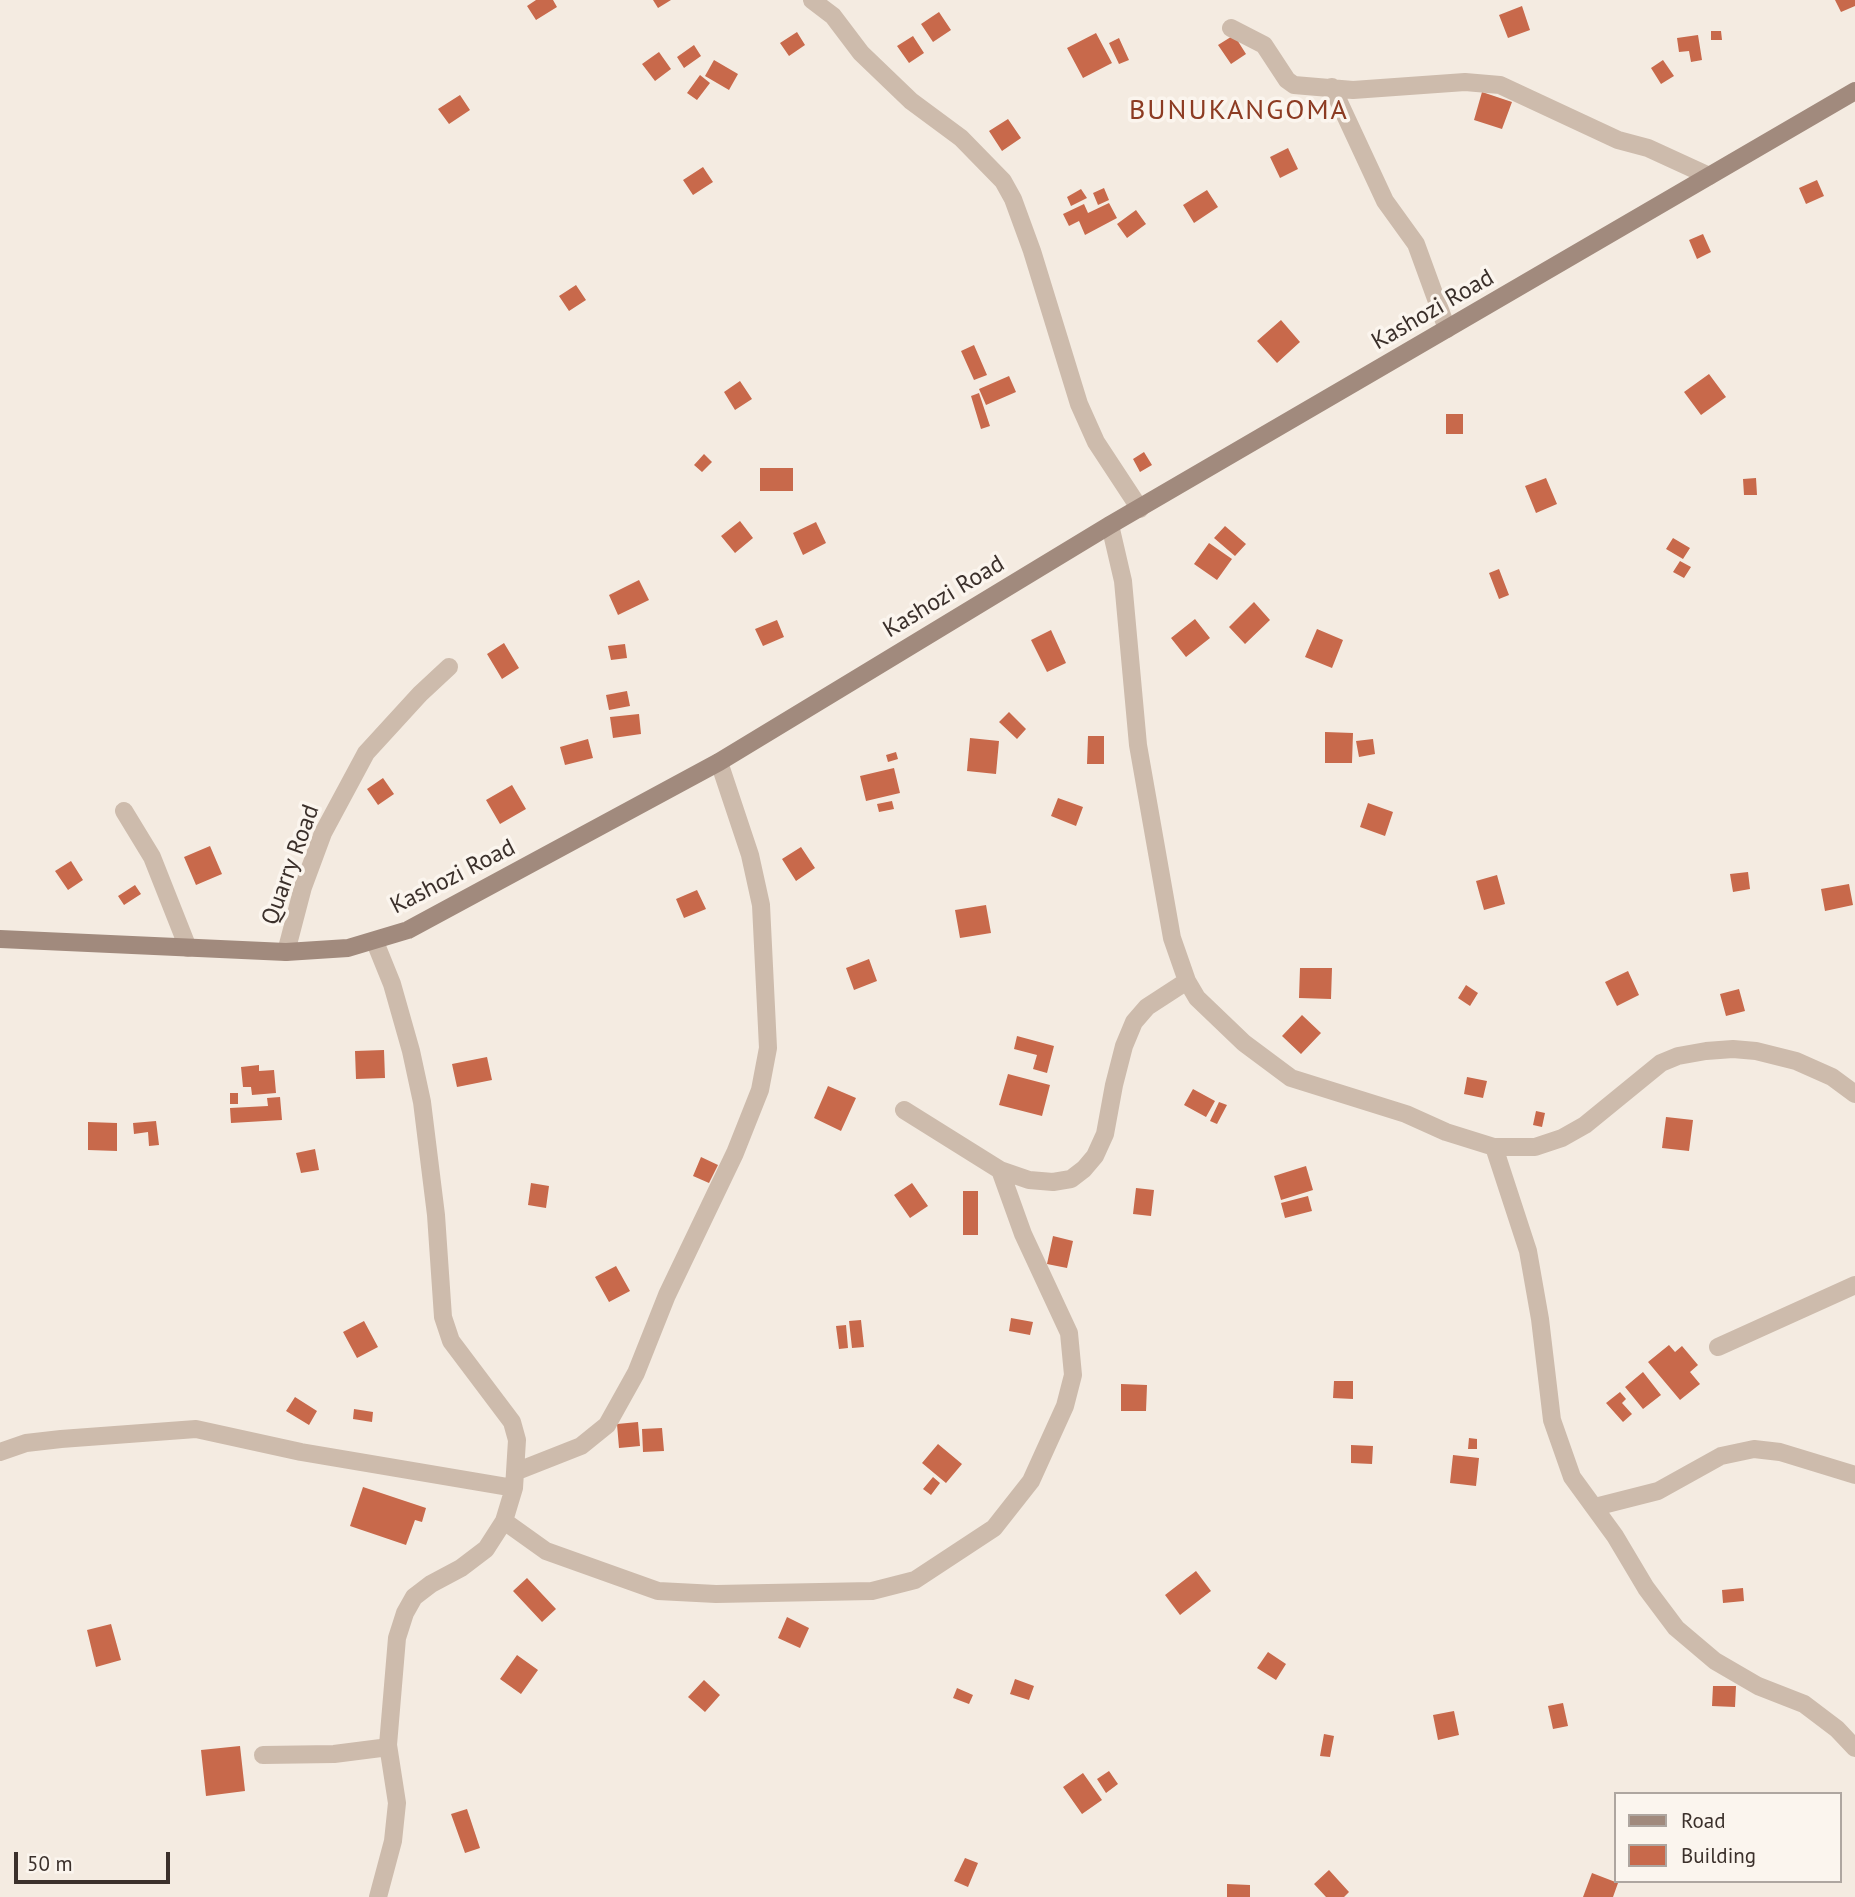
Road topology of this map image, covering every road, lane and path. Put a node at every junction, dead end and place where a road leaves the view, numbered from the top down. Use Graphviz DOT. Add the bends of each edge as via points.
graph roads {
  1 [pos="812,0"];
  2 [pos="1231,28"];
  3 [pos="1332,87"];
  4 [pos="1855,91"];
  5 [pos="1709,176"];
  6 [pos="1447,329"];
  7 [pos="1140,509"];
  8 [pos="1110,525"];
  9 [pos="449,667"];
  10 [pos="719,762"];
  11 [pos="124,811"];
  12 [pos="0,939"];
  13 [pos="375,942"];
  14 [pos="188,948"];
  15 [pos="286,952"];
  16 [pos="1187,981"];
  17 [pos="1855,1094"];
  18 [pos="904,1110"];
  19 [pos="1494,1147"];
  20 [pos="1000,1170"];
  21 [pos="1855,1285"];
  22 [pos="1718,1347"];
  23 [pos="0,1451"];
  24 [pos="1855,1475"];
  25 [pos="515,1480"];
  26 [pos="1595,1507"];
  27 [pos="504,1521"];
  28 [pos="388,1745"];
  29 [pos="1855,1748"];
  30 [pos="263,1755"];
  31 [pos="377,1897"];
  1 -- 7 [label="street" via="833,16 861,53 911,101 961,138 1003,181 1032,251 1079,404 1096,442"];
  2 -- 3 [label="street" via="1264,45 1294,85"];
  3 -- 5 [label="street" via="1500,85"];
  3 -- 6 [label="street" via="1385,201 1416,244"];
  4 -- 5 [label="main road, Kashozi Road"];
  5 -- 6 [label="main road, Kashozi Road"];
  6 -- 7 [label="main road, Kashozi Road"];
  7 -- 8 [label="main road, Kashozi Road"];
  8 -- 10 [label="main road, Kashozi Road"];
  8 -- 16 [label="street" via="1123,582 1142,768 1172,938"];
  9 -- 15 [label="street, Quarry Road" via="366,753 323,833"];
  10 -- 13 [label="main road, Kashozi Road" via="439,914"];
  10 -- 25 [label="street" via="750,855 761,905 768,1048 760,1090 636,1373 607,1425 581,1446"];
  11 -- 14 [label="street" via="152,857"];
  12 -- 14 [label="main road, Kashozi Road"];
  13 -- 15 [label="main road, Kashozi Road"];
  13 -- 25 [label="street" via="396,998 422,1102 443,1317 451,1341 512,1422 517,1440"];
  14 -- 15 [label="main road, Kashozi Road"];
  16 -- 19 [label="street" via="1210,1013 1291,1078"];
  16 -- 20 [label="street" via="1133,1022 1105,1134 1084,1170 1072,1179 1053,1182"];
  17 -- 19 [label="street" via="1832,1077 1796,1061 1756,1051 1706,1051 1661,1063 1586,1125 1562,1138 1535,1147"];
  18 -- 20 [label="street"];
  19 -- 26 [label="street" via="1528,1251 1552,1420 1572,1477"];
  20 -- 27 [label="street" via="1023,1234 1069,1333 1073,1375 1066,1406 1031,1481 995,1528 915,1580 872,1591 716,1594 646,1587 546,1550"];
  21 -- 22 [label="street"];
  23 -- 25 [label="street" via="61,1439 196,1429 301,1452"];
  24 -- 26 [label="street" via="1780,1452 1754,1449 1721,1456 1658,1491"];
  25 -- 27 [label="street"];
  26 -- 29 [label="street" via="1676,1628 1716,1661 1758,1686 1804,1703"];
  27 -- 28 [label="street" via="486,1549 414,1597 405,1613 397,1638"];
  28 -- 30 [label="street" via="334,1754"];
  28 -- 31 [label="street" via="397,1803 393,1841"];
}
